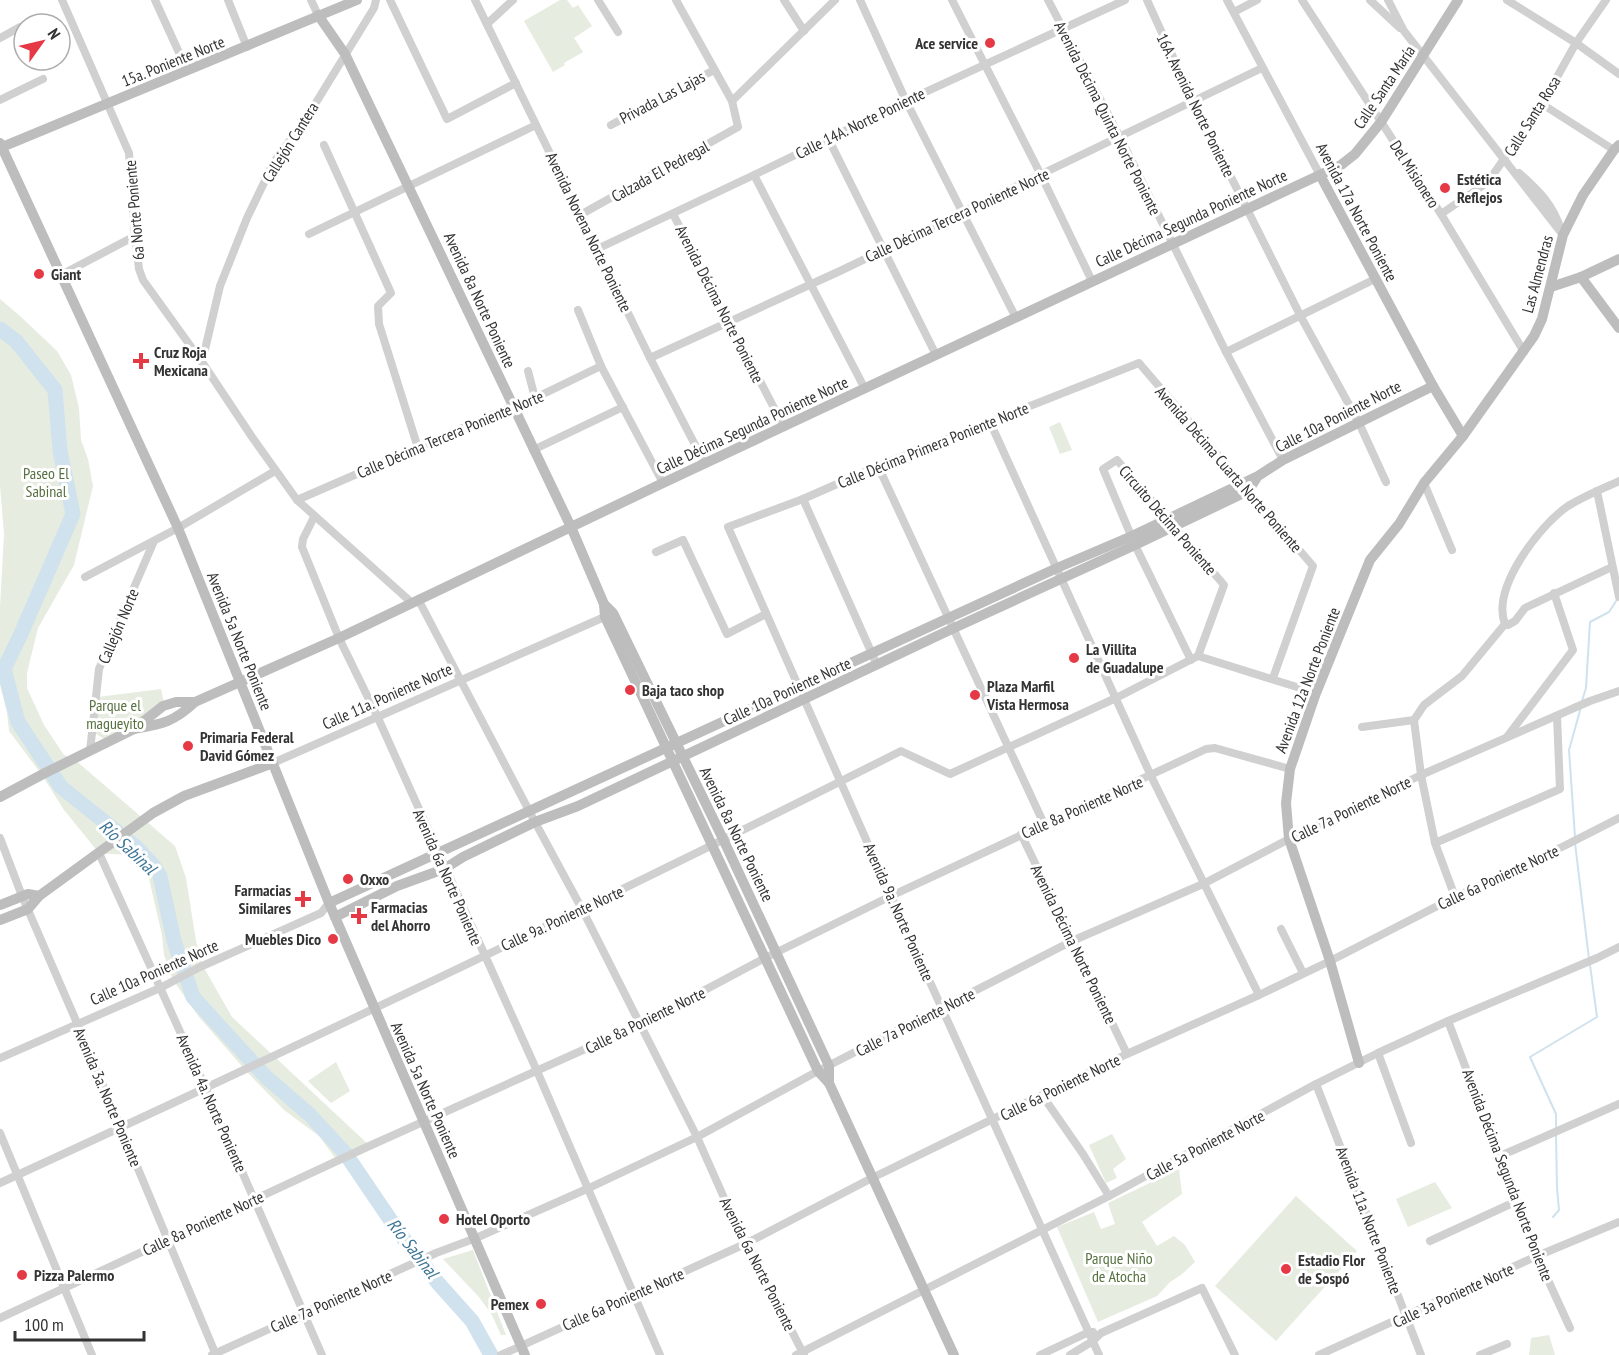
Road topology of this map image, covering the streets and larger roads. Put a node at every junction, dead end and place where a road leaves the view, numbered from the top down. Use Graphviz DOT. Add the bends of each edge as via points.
graph roads {
  1 [pos="73,0"];
  2 [pos="155,0"];
  3 [pos="228,0"];
  4 [pos="311,0"];
  5 [pos="357,0"];
  6 [pos="376,0"];
  7 [pos="390,0"];
  8 [pos="475,0"];
  9 [pos="513,0"];
  10 [pos="598,0"];
  11 [pos="676,0"];
  12 [pos="784,0"];
  13 [pos="835,0"];
  14 [pos="860,0"];
  15 [pos="952,0"];
  16 [pos="1048,0"];
  17 [pos="1125,0"];
  18 [pos="1147,0"];
  19 [pos="1227,0"];
  20 [pos="1257,0"];
  21 [pos="1302,0"];
  22 [pos="1370,0"];
  23 [pos="1388,0"];
  24 [pos="1458,0"];
  25 [pos="1507,0"];
  26 [pos="1606,0"];
  27 [pos="63,2"];
  28 [pos="1234,12"];
  29 [pos="318,15"];
  30 [pos="487,24"];
  31 [pos="1062,28"];
  32 [pos="804,31"];
  33 [pos="1404,31"];
  34 [pos="618,32"];
  35 [pos="1576,43"];
  36 [pos="247,47"];
  37 [pos="345,54"];
  38 [pos="1423,57"];
  39 [pos="984,65"];
  40 [pos="1262,68"];
  41 [pos="187,70"];
  42 [pos="714,70"];
  43 [pos="1619,74"];
  44 [pos="43,79"];
  45 [pos="516,83"];
  46 [pos="0,100"];
  47 [pos="906,100"];
  48 [pos="732,101"];
  49 [pos="1193,101"];
  50 [pos="108,103"];
  51 [pos="1542,104"];
  52 [pos="1381,122"];
  53 [pos="536,125"];
  54 [pos="611,125"];
  55 [pos="1120,137"];
  56 [pos="828,138"];
  57 [pos="324,145"];
  58 [pos="1,146"];
  59 [pos="1617,147"];
  60 [pos="1505,160"];
  61 [pos="1041,175"];
  62 [pos="1320,175"];
  63 [pos="754,176"];
  64 [pos="409,186"];
  65 [pos="1247,209"];
  66 [pos="961,211"];
  67 [pos="355,212"];
  68 [pos="673,214"];
  69 [pos="1440,214"];
  70 [pos="580,215"];
  71 [pos="309,234"];
  72 [pos="1563,235"];
  73 [pos="135,236"];
  74 [pos="1172,244"];
  75 [pos="597,249"];
  76 [pos="883,249"];
  77 [pos="1619,259"];
  78 [pos="61,275"];
  79 [pos="1581,277"];
  80 [pos="1375,279"];
  81 [pos="1092,281"];
  82 [pos="810,284"];
  83 [pos="1551,287"];
  84 [pos="578,310"];
  85 [pos="1301,317"];
  86 [pos="1016,318"];
  87 [pos="730,321"];
  88 [pos="1619,328"];
  89 [pos="1226,352"];
  90 [pos="1524,352"];
  91 [pos="936,355"];
  92 [pos="650,358"];
  93 [pos="202,362"];
  94 [pos="1139,363"];
  95 [pos="602,366"];
  96 [pos="528,371"];
  97 [pos="1433,386"];
  98 [pos="865,389"];
  99 [pos="535,398"];
  100 [pos="513,406"];
  101 [pos="623,407"];
  102 [pos="990,422"];
  103 [pos="1359,423"];
  104 [pos="784,427"];
  105 [pos="1463,436"];
  106 [pos="418,448"];
  107 [pos="533,450"];
  108 [pos="1283,460"];
  109 [pos="705,464"];
  110 [pos="878,466"];
  111 [pos="275,471"];
  112 [pos="1619,481"];
  113 [pos="1386,482"];
  114 [pos="663,483"];
  115 [pos="1424,483"];
  116 [pos="1245,487"];
  117 [pos="1597,491"];
  118 [pos="803,499"];
  119 [pos="297,500"];
  120 [pos="314,517"];
  121 [pos="1171,522"];
  122 [pos="571,527"];
  123 [pos="178,528"];
  124 [pos="154,541"];
  125 [pos="1134,541"];
  126 [pos="1452,550"];
  127 [pos="656,552"];
  128 [pos="1612,567"];
  129 [pos="1057,568"];
  130 [pos="85,577"];
  131 [pos="1062,579"];
  132 [pos="1554,593"];
  133 [pos="1619,597"];
  134 [pos="414,601"];
  135 [pos="766,614"];
  136 [pos="609,615"];
  137 [pos="950,617"];
  138 [pos="1505,624"];
  139 [pos="954,628"];
  140 [pos="339,638"];
  141 [pos="1198,656"];
  142 [pos="875,659"];
  143 [pos="1191,660"];
  144 [pos="1272,678"];
  145 [pos="461,680"];
  146 [pos="241,682"];
  147 [pos="799,687"];
  148 [pos="1619,691"];
  149 [pos="1316,693"];
  150 [pos="1116,698"];
  151 [pos="805,699"];
  152 [pos="195,702"];
  153 [pos="1561,715"];
  154 [pos="378,717"];
  155 [pos="1414,720"];
  156 [pos="1362,727"];
  157 [pos="134,729"];
  158 [pos="1505,739"];
  159 [pos="677,743"];
  160 [pos="666,748"];
  161 [pos="1008,748"];
  162 [pos="90,751"];
  163 [pos="683,756"];
  164 [pos="672,761"];
  165 [pos="273,763"];
  166 [pos="1290,769"];
  167 [pos="1421,775"];
  168 [pos="1151,776"];
  169 [pos="841,781"];
  170 [pos="0,797"];
  171 [pos="530,812"];
  172 [pos="1619,818"];
  173 [pos="535,822"];
  174 [pos="1044,824"];
  175 [pos="1021,834"];
  176 [pos="0,838"];
  177 [pos="1289,839"];
  178 [pos="724,841"];
  179 [pos="1435,843"];
  180 [pos="712,847"];
  181 [pos="99,853"];
  182 [pos="437,853"];
  183 [pos="444,869"];
  184 [pos="1203,884"];
  185 [pos="22,896"];
  186 [pos="39,896"];
  187 [pos="891,896"];
  188 [pos="1455,897"];
  189 [pos="329,903"];
  190 [pos="0,905"];
  191 [pos="28,909"];
  192 [pos="582,909"];
  193 [pos="321,913"];
  194 [pos="335,917"];
  195 [pos="0,920"];
  196 [pos="1281,929"];
  197 [pos="1072,941"];
  198 [pos="1619,947"];
  199 [pos="777,952"];
  200 [pos="483,955"];
  201 [pos="765,958"];
  202 [pos="1330,962"];
  203 [pos="1303,973"];
  204 [pos="160,988"];
  205 [pos="1259,995"];
  206 [pos="942,1007"];
  207 [pos="374,1008"];
  208 [pos="1448,1021"];
  209 [pos="77,1023"];
  210 [pos="641,1024"];
  211 [pos="1378,1053"];
  212 [pos="1127,1054"];
  213 [pos="0,1058"];
  214 [pos="1359,1063"];
  215 [pos="823,1069"];
  216 [pos="537,1071"];
  217 [pos="1316,1084"];
  218 [pos="206,1089"];
  219 [pos="1042,1095"];
  220 [pos="1619,1104"];
  221 [pos="994,1120"];
  222 [pos="424,1122"];
  223 [pos="121,1127"];
  224 [pos="0,1133"];
  225 [pos="697,1137"];
  226 [pos="1411,1143"];
  227 [pos="1500,1156"];
  228 [pos="18,1175"];
  229 [pos="872,1178"];
  230 [pos="0,1183"];
  231 [pos="589,1188"];
  232 [pos="1109,1196"];
  233 [pos="254,1200"];
  234 [pos="1517,1201"];
  235 [pos="1619,1222"];
  236 [pos="1043,1230"];
  237 [pos="476,1238"];
  238 [pos="168,1239"];
  239 [pos="1430,1241"];
  240 [pos="747,1243"];
  241 [pos="1537,1256"];
  242 [pos="65,1287"];
  243 [pos="924,1289"];
  244 [pos="633,1295"];
  245 [pos="303,1314"];
  246 [pos="1406,1317"];
  247 [pos="0,1318"];
  248 [pos="1570,1328"];
  249 [pos="1089,1332"];
  250 [pos="1101,1333"];
  251 [pos="1093,1341"];
  252 [pos="1507,1344"];
  253 [pos="523,1350"];
  254 [pos="504,1353"];
  255 [pos="215,1354"];
  256 [pos="801,1354"];
  257 [pos="92,1355"];
  258 [pos="322,1355"];
  259 [pos="660,1355"];
  260 [pos="954,1355"];
  261 [pos="1040,1355"];
  262 [pos="1070,1355"];
  263 [pos="1100,1355"];
  264 [pos="1235,1355"];
  265 [pos="1319,1355"];
  266 [pos="1421,1355"];
  267 [pos="1480,1355"];
  1 -- 27 [label="street"];
  2 -- 41 [label="street"];
  3 -- 36 [label="street"];
  4 -- 29 [label="street"];
  5 -- 29 [label="street, 15a. Poniente Norte"];
  6 -- 37 [label="street, Callejón Cantera"];
  7 -- 45 [label="street" via="447,119"];
  8 -- 30 [label="street, Avenida Novena Norte Poniente"];
  9 -- 30 [label="street"];
  10 -- 34 [label="street"];
  11 -- 42 [label="street"];
  12 -- 32 [label="street"];
  13 -- 32 [label="street"];
  14 -- 47 [label="street"];
  15 -- 39 [label="street"];
  16 -- 31 [label="street, Avenida Décima Quinta Norte Poniente"];
  17 -- 31 [label="street, Calle 14A. Norte Poniente"];
  18 -- 49 [label="street, 16A. Avenida Norte Poniente"];
  19 -- 28 [label="street, Avenida 17a Norte Poniente"];
  20 -- 28 [label="street"];
  21 -- 52 [label="street, Del Misionero"];
  22 -- 33 [label="street"];
  23 -- 33 [label="street"];
  24 -- 38 [label="street, Calle Santa María"];
  25 -- 35 [label="street"];
  26 -- 35 [label="street, Calle Santa Rosa"];
  27 -- 50 [label="street, 6a Norte Poniente"];
  28 -- 40 [label="street, Avenida 17a Norte Poniente"];
  29 -- 36 [label="street, 15a. Poniente Norte"];
  29 -- 37 [label="street, Avenida 8a Norte Poniente"];
  30 -- 45 [label="street, Avenida Novena Norte Poniente"];
  31 -- 39 [label="street, Calle 14A. Norte Poniente"];
  31 -- 55 [label="street, Avenida Décima Quinta Norte Poniente"];
  32 -- 48 [label="street"];
  33 -- 38 [label="street"];
  35 -- 43 [label="street"];
  35 -- 51 [label="street, Calle Santa Rosa"];
  36 -- 41 [label="street, 15a. Poniente Norte"];
  37 -- 64 [label="street, Avenida 8a Norte Poniente"];
  37 -- 93 [label="street, Callejón Cantera" via="274,162 247,218 220,285"];
  38 -- 52 [label="street, Calle Santa María"];
  38 -- 60 [label="street"];
  39 -- 47 [label="street, Calle 14A. Norte Poniente"];
  39 -- 61 [label="street"];
  40 -- 49 [label="street, Calle Décima Tercera Poniente Norte"];
  40 -- 62 [label="street, Avenida 17a Norte Poniente"];
  41 -- 50 [label="street, 15a. Poniente Norte"];
  42 -- 48 [label="street"];
  42 -- 54 [label="street, Privada Las Lajas"];
  44 -- 46 [label="street"];
  45 -- 53 [label="street, Avenida Novena Norte Poniente"];
  47 -- 56 [label="street, Calle 14A. Norte Poniente"];
  47 -- 66 [label="street"];
  48 -- 70 [label="street, Calzada El Pedregal" via="738,127"];
  49 -- 55 [label="street, Calle Décima Tercera Poniente Norte"];
  49 -- 65 [label="street, 16A. Avenida Norte Poniente"];
  50 -- 58 [label="street, 15a. Poniente Norte"];
  50 -- 73 [label="street, 6a Norte Poniente" via="130,159"];
  51 -- 59 [label="street"];
  51 -- 60 [label="street, Calle Santa Rosa"];
  52 -- 62 [label="street, Calle Santa María" via="1355,154"];
  52 -- 69 [label="street, Del Misionero"];
  53 -- 64 [label="street"];
  53 -- 70 [label="street, Avenida Novena Norte Poniente"];
  55 -- 61 [label="street, Calle Décima Tercera Poniente Norte"];
  55 -- 74 [label="street, Avenida Décima Quinta Norte Poniente"];
  56 -- 63 [label="street, Calle 14A. Norte Poniente"];
  56 -- 76 [label="street"];
  57 -- 67 [label="street"];
  58 -- 78 [label="street, Avenida 5a Norte Poniente"];
  59 -- 72 [label="street, Las Almendras" via="1583,195"];
  60 -- 69 [label="street, Calle Santa Rosa" via="1488,182"];
  60 -- 72 [label="street" via="1544,196 1557,215"];
  61 -- 66 [label="street, Calle Décima Tercera Poniente Norte"];
  61 -- 81 [label="street"];
  62 -- 65 [label="street, Calle Décima Segunda Poniente Norte"];
  62 -- 80 [label="street, Avenida 17a Norte Poniente"];
  63 -- 68 [label="street, Calle 14A. Norte Poniente"];
  63 -- 82 [label="street"];
  64 -- 67 [label="street"];
  64 -- 100 [label="street, Avenida 8a Norte Poniente"];
  65 -- 74 [label="street, Calle Décima Segunda Poniente Norte"];
  65 -- 85 [label="street, 16A. Avenida Norte Poniente"];
  66 -- 76 [label="street, Calle Décima Tercera Poniente Norte"];
  66 -- 86 [label="street"];
  67 -- 71 [label="street"];
  67 -- 106 [label="street" via="391,293 378,306 379,324"];
  68 -- 75 [label="street, Calle 14A. Norte Poniente"];
  68 -- 87 [label="street, Avenida Décima Norte Poniente"];
  69 -- 90 [label="street, Del Misionero"];
  70 -- 75 [label="street, Avenida Novena Norte Poniente"];
  72 -- 83 [label="street, Las Almendras"];
  73 -- 78 [label="street"];
  73 -- 93 [label="street, 6a Norte Poniente" via="143,280"];
  74 -- 81 [label="street, Calle Décima Segunda Poniente Norte"];
  74 -- 89 [label="street, Avenida Décima Quinta Norte Poniente"];
  75 -- 92 [label="street, Avenida Novena Norte Poniente"];
  76 -- 82 [label="street, Calle Décima Tercera Poniente Norte"];
  76 -- 91 [label="street"];
  77 -- 79 [label="street"];
  78 -- 123 [label="street, Avenida 5a Norte Poniente"];
  79 -- 83 [label="street"];
  79 -- 88 [label="street"];
  80 -- 85 [label="street"];
  80 -- 97 [label="street, Avenida 17a Norte Poniente"];
  81 -- 86 [label="street, Calle Décima Segunda Poniente Norte"];
  82 -- 87 [label="street, Calle Décima Tercera Poniente Norte"];
  82 -- 98 [label="street"];
  83 -- 90 [label="street, Las Almendras" via="1542,319"];
  84 -- 95 [label="street"];
  85 -- 89 [label="street"];
  85 -- 103 [label="street, 16A. Avenida Norte Poniente"];
  86 -- 91 [label="street, Calle Décima Segunda Poniente Norte"];
  87 -- 92 [label="street, Calle Décima Tercera Poniente Norte"];
  87 -- 104 [label="street, Avenida Décima Norte Poniente"];
  89 -- 108 [label="street, Avenida Décima Quinta Norte Poniente"];
  90 -- 105 [label="street, Avenida 12a Norte Poniente"];
  91 -- 98 [label="street, Calle Décima Segunda Poniente Norte"];
  92 -- 109 [label="street, Avenida Novena Norte Poniente"];
  93 -- 111 [label="street, 6a Norte Poniente"];
  94 -- 102 [label="street, Calle Décima Primera Poniente Norte"];
  94 -- 116 [label="street, Avenida Décima Cuarta Norte Poniente"];
  95 -- 99 [label="street, Calle Décima Tercera Poniente Norte"];
  95 -- 101 [label="street"];
  96 -- 99 [label="street"];
  97 -- 103 [label="street, Calle 10a Poniente Norte"];
  97 -- 105 [label="street, Avenida 17a Norte Poniente"];
  98 -- 104 [label="street, Calle Décima Segunda Poniente Norte"];
  99 -- 100 [label="street, Calle Décima Tercera Poniente Norte"];
  100 -- 106 [label="street, Calle Décima Tercera Poniente Norte"];
  100 -- 107 [label="street, Avenida 8a Norte Poniente"];
  101 -- 107 [label="street"];
  101 -- 114 [label="street"];
  102 -- 110 [label="street, Calle Décima Primera Poniente Norte"];
  102 -- 129 [label="street"];
  103 -- 108 [label="street, Calle 10a Poniente Norte"];
  103 -- 113 [label="street, 16A. Avenida Norte Poniente"];
  104 -- 109 [label="street, Calle Décima Segunda Poniente Norte"];
  105 -- 115 [label="street, Avenida 12a Norte Poniente"];
  106 -- 119 [label="street, Calle Décima Tercera Poniente Norte"];
  107 -- 122 [label="street, Avenida 8a Norte Poniente"];
  108 -- 116 [label="street, Calle 10a Poniente Norte"];
  109 -- 114 [label="street, Calle Décima Segunda Poniente Norte"];
  110 -- 118 [label="street, Calle Décima Primera Poniente Norte"];
  110 -- 137 [label="street"];
  111 -- 119 [label="street, 6a Norte Poniente"];
  111 -- 123 [label="street"];
  112 -- 117 [label="street"];
  114 -- 122 [label="street, Calle Décima Segunda Poniente Norte"];
  115 -- 126 [label="street"];
  115 -- 149 [label="street, Avenida 12a Norte Poniente" via="1399,524 1370,560"];
  116 -- 121 [label="street, Calle 10a Poniente Norte"];
  116 -- 144 [label="street, Avenida Décima Cuarta Norte Poniente" via="1313,566"];
  117 -- 128 [label="street"];
  117 -- 138 [label="street" via="1567,507 1525,551 1507,583"];
  118 -- 135 [label="street, Calle Décima Primera Poniente Norte" via="728,527"];
  118 -- 142 [label="street"];
  119 -- 120 [label="street, 6a Norte Poniente"];
  120 -- 134 [label="street, Avenida 6a Norte Poniente"];
  120 -- 140 [label="street, Avenida 6a Norte Poniente" via="302,547"];
  121 -- 125 [label="street, Calle 10a Poniente Norte"];
  121 -- 125 [label="street, Circuito Décima Poniente" via="1117,460 1103,469"];
  121 -- 141 [label="street, Circuito Décima Poniente" via="1224,585"];
  122 -- 134 [label="street, Calle Décima Segunda Poniente Norte"];
  122 -- 136 [label="street, Avenida 8a Norte Poniente"];
  123 -- 124 [label="street"];
  123 -- 146 [label="street, Avenida 5a Norte Poniente"];
  124 -- 130 [label="street"];
  124 -- 162 [label="street, Callejón Norte" via="99,669"];
  125 -- 129 [label="street, Calle 10a Poniente Norte"];
  125 -- 131 [label="street, Calle 10a Poniente Norte"];
  125 -- 143 [label="street, Circuito Décima Poniente"];
  127 -- 135 [label="street" via="683,540 727,634"];
  128 -- 132 [label="street"];
  128 -- 133 [label="street"];
  129 -- 131 [label="street"];
  129 -- 137 [label="street, Calle 10a Poniente Norte"];
  131 -- 139 [label="street, Calle 10a Poniente Norte"];
  131 -- 150 [label="street"];
  132 -- 138 [label="street"];
  132 -- 158 [label="street" via="1572,643 1572,654"];
  134 -- 140 [label="street, Calle Décima Segunda Poniente Norte"];
  134 -- 145 [label="street, Avenida 6a Norte Poniente"];
  135 -- 147 [label="street"];
  136 -- 145 [label="street, Calle 11a. Poniente Norte"];
  136 -- 159 [label="street, Avenida 8a Norte Poniente"];
  136 -- 160 [label="street, Avenida 8a Norte Poniente"];
  137 -- 139 [label="street"];
  137 -- 142 [label="street, Calle 10a Poniente Norte"];
  138 -- 155 [label="street" via="1462,676 1424,705"];
  139 -- 142 [label="street, Calle 10a Poniente Norte"];
  139 -- 161 [label="street"];
  140 -- 146 [label="street, Calle Décima Segunda Poniente Norte"];
  140 -- 154 [label="street, Avenida 6a Norte Poniente"];
  141 -- 143 [label="street"];
  141 -- 144 [label="street"];
  142 -- 147 [label="street, Calle 10a Poniente Norte"];
  142 -- 151 [label="street, Calle 10a Poniente Norte"];
  143 -- 150 [label="street"];
  144 -- 149 [label="street"];
  145 -- 154 [label="street, Calle 11a. Poniente Norte"];
  145 -- 171 [label="street, Avenida 6a Norte Poniente"];
  146 -- 152 [label="street, Calle Décima Segunda Poniente Norte"];
  146 -- 165 [label="street, Avenida 5a Norte Poniente"];
  147 -- 151 [label="street"];
  147 -- 159 [label="street, Calle 10a Poniente Norte"];
  148 -- 153 [label="street, Calle 7a Poniente Norte"];
  149 -- 166 [label="street, Avenida 12a Norte Poniente"];
  150 -- 161 [label="street"];
  150 -- 168 [label="street"];
  151 -- 163 [label="street, Calle 10a Poniente Norte"];
  151 -- 169 [label="street, Avenida 9a. Norte Poniente"];
  152 -- 157 [label="street, Calle Décima Segunda Poniente Norte" via="171,721"];
  152 -- 157 [label="street, Calle Décima Segunda Poniente Norte" via="163,706"];
  153 -- 158 [label="street, Calle 7a Poniente Norte"];
  153 -- 179 [label="street" via="1560,789"];
  154 -- 165 [label="street, Calle 11a. Poniente Norte"];
  154 -- 182 [label="street, Avenida 6a Norte Poniente"];
  155 -- 156 [label="street"];
  155 -- 167 [label="street"];
  157 -- 162 [label="street, Calle Décima Segunda Poniente Norte"];
  158 -- 167 [label="street, Calle 7a Poniente Norte"];
  159 -- 160 [label="street, Calle 10a Poniente Norte"];
  159 -- 163 [label="street, Avenida 8a Norte Poniente"];
  160 -- 164 [label="street, Avenida 8a Norte Poniente"];
  160 -- 171 [label="street, Calle 10a Poniente Norte"];
  161 -- 169 [label="street, Calle 9a. Poniente Norte" via="951,774 901,751"];
  161 -- 174 [label="street"];
  162 -- 170 [label="street, Calle Décima Segunda Poniente Norte"];
  163 -- 164 [label="street, Calle 10a Poniente Norte"];
  163 -- 178 [label="street, Avenida 8a Norte Poniente"];
  164 -- 173 [label="street, Calle 10a Poniente Norte"];
  164 -- 180 [label="street, Avenida 8a Norte Poniente"];
  165 -- 181 [label="street, Calle 11a. Poniente Norte" via="184,796 153,813"];
  165 -- 189 [label="street, Avenida 5a Norte Poniente"];
  166 -- 168 [label="street, Calle 8a Poniente Norte" via="1215,748"];
  166 -- 177 [label="street, Avenida 12a Norte Poniente" via="1286,803"];
  167 -- 177 [label="street, Calle 7a Poniente Norte"];
  167 -- 179 [label="street"];
  168 -- 174 [label="street, Calle 8a Poniente Norte"];
  168 -- 184 [label="street"];
  169 -- 178 [label="street, Calle 9a. Poniente Norte"];
  169 -- 187 [label="street, Avenida 9a. Norte Poniente"];
  171 -- 173 [label="street, Avenida 6a Norte Poniente"];
  171 -- 182 [label="street, Calle 10a Poniente Norte"];
  172 -- 188 [label="street, Calle 6a Poniente Norte"];
  173 -- 183 [label="street, Calle 10a Poniente Norte"];
  173 -- 192 [label="street, Avenida 6a Norte Poniente"];
  174 -- 175 [label="street, Calle 8a Poniente Norte"];
  175 -- 187 [label="street, Calle 8a Poniente Norte"];
  175 -- 197 [label="street, Avenida Décima Norte Poniente"];
  176 -- 185 [label="street, Avenida 3a. Norte Poniente"];
  177 -- 184 [label="street, Calle 7a Poniente Norte"];
  177 -- 202 [label="street, Avenida 12a Norte Poniente"];
  178 -- 180 [label="street, Calle 9a. Poniente Norte"];
  178 -- 199 [label="street, Avenida 8a Norte Poniente"];
  179 -- 188 [label="street"];
  180 -- 192 [label="street, Calle 9a. Poniente Norte"];
  180 -- 201 [label="street, Avenida 8a Norte Poniente"];
  181 -- 186 [label="street, Calle 11a. Poniente Norte"];
  181 -- 204 [label="street, Avenida 4a. Norte Poniente"];
  182 -- 183 [label="street, Avenida 6a Norte Poniente"];
  182 -- 189 [label="street, Calle 10a Poniente Norte"];
  183 -- 194 [label="street, Calle 10a Poniente Norte" via="397,885"];
  183 -- 200 [label="street, Avenida 6a Norte Poniente"];
  184 -- 197 [label="street, Calle 7a Poniente Norte"];
  184 -- 205 [label="street"];
  185 -- 186 [label="street"];
  185 -- 190 [label="street"];
  185 -- 191 [label="street, Avenida 3a. Norte Poniente"];
  186 -- 191 [label="street, Calle 11a. Poniente Norte"];
  187 -- 199 [label="street, Calle 8a Poniente Norte"];
  187 -- 206 [label="street, Avenida 9a. Norte Poniente"];
  188 -- 202 [label="street, Calle 6a Poniente Norte"];
  189 -- 193 [label="street, Calle 10a Poniente Norte"];
  189 -- 194 [label="street, Avenida 5a Norte Poniente"];
  191 -- 195 [label="street"];
  191 -- 209 [label="street, Avenida 3a. Norte Poniente"];
  192 -- 200 [label="street, Calle 9a. Poniente Norte"];
  192 -- 210 [label="street, Avenida 6a Norte Poniente"];
  193 -- 194 [label="street"];
  193 -- 204 [label="street, Calle 10a Poniente Norte"];
  194 -- 207 [label="street, Avenida 5a Norte Poniente"];
  196 -- 203 [label="street"];
  197 -- 206 [label="street, Calle 7a Poniente Norte"];
  197 -- 212 [label="street, Avenida Décima Norte Poniente"];
  198 -- 208 [label="street, Calle 5a Poniente Norte"];
  199 -- 201 [label="street, Calle 8a Poniente Norte"];
  199 -- 215 [label="street, Avenida 8a Norte Poniente"];
  200 -- 207 [label="street, Calle 9a. Poniente Norte"];
  200 -- 216 [label="street, Avenida 6a Norte Poniente"];
  201 -- 210 [label="street, Calle 8a Poniente Norte"];
  201 -- 215 [label="street, Avenida 8a Norte Poniente"];
  202 -- 203 [label="street, Calle 6a Poniente Norte"];
  202 -- 214 [label="street, Avenida 12a Norte Poniente"];
  203 -- 205 [label="street, Calle 6a Poniente Norte"];
  204 -- 209 [label="street, Calle 10a Poniente Norte"];
  204 -- 218 [label="street, Avenida 4a. Norte Poniente"];
  205 -- 212 [label="street, Calle 6a Poniente Norte"];
  206 -- 215 [label="street, Calle 7a Poniente Norte"];
  206 -- 221 [label="street, Avenida 9a. Norte Poniente"];
  207 -- 218 [label="street, Calle 9a. Poniente Norte"];
  207 -- 222 [label="street, Avenida 5a Norte Poniente"];
  208 -- 211 [label="street, Calle 5a Poniente Norte"];
  208 -- 227 [label="street, Avenida Décima Segunda Norte Poniente"];
  209 -- 213 [label="street, Calle 10a Poniente Norte"];
  209 -- 223 [label="street, Avenida 3a. Norte Poniente"];
  210 -- 216 [label="street, Calle 8a Poniente Norte"];
  210 -- 225 [label="street, Avenida 6a Norte Poniente"];
  211 -- 214 [label="street, Calle 5a Poniente Norte"];
  211 -- 226 [label="street"];
  212 -- 219 [label="street, Calle 6a Poniente Norte"];
  214 -- 217 [label="street, Calle 5a Poniente Norte"];
  215 -- 225 [label="street, Calle 7a Poniente Norte"];
  215 -- 229 [label="street, Avenida 8a Norte Poniente"];
  216 -- 222 [label="street, Calle 8a Poniente Norte"];
  216 -- 231 [label="street, Avenida 6a Norte Poniente"];
  217 -- 232 [label="street, Calle 5a Poniente Norte"];
  217 -- 246 [label="street, Avenida 11a. Norte Poniente"];
  218 -- 223 [label="street, Calle 9a. Poniente Norte"];
  218 -- 233 [label="street, Avenida 4a. Norte Poniente"];
  219 -- 221 [label="street, Calle 6a Poniente Norte"];
  219 -- 232 [label="street"];
  220 -- 227 [label="street"];
  221 -- 229 [label="street, Calle 6a Poniente Norte"];
  221 -- 236 [label="street, Avenida 9a. Norte Poniente"];
  222 -- 233 [label="street, Calle 8a Poniente Norte"];
  222 -- 237 [label="street, Avenida 5a Norte Poniente"];
  223 -- 228 [label="street, Calle 9a. Poniente Norte"];
  223 -- 238 [label="street, Avenida 3a. Norte Poniente"];
  224 -- 228 [label="street"];
  225 -- 231 [label="street, Calle 7a Poniente Norte"];
  225 -- 240 [label="street, Avenida 6a Norte Poniente"];
  227 -- 234 [label="street, Avenida Décima Segunda Norte Poniente"];
  228 -- 230 [label="street, Calle 9a. Poniente Norte"];
  228 -- 242 [label="street"];
  229 -- 240 [label="street, Calle 6a Poniente Norte"];
  229 -- 243 [label="street, Avenida 8a Norte Poniente"];
  231 -- 237 [label="street, Calle 7a Poniente Norte"];
  231 -- 244 [label="street, Avenida 6a Norte Poniente"];
  232 -- 236 [label="street, Calle 5a Poniente Norte"];
  233 -- 238 [label="street, Calle 8a Poniente Norte"];
  233 -- 245 [label="street, Avenida 4a. Norte Poniente"];
  234 -- 239 [label="street"];
  234 -- 241 [label="street, Avenida Décima Segunda Norte Poniente"];
  235 -- 241 [label="street, Calle 3a Poniente Norte"];
  236 -- 243 [label="street, Calle 5a Poniente Norte"];
  236 -- 249 [label="street, Avenida 9a. Norte Poniente"];
  237 -- 245 [label="street, Calle 7a Poniente Norte"];
  237 -- 253 [label="street, Avenida 5a Norte Poniente"];
  238 -- 242 [label="street, Calle 8a Poniente Norte"];
  238 -- 255 [label="street, Avenida 3a. Norte Poniente"];
  240 -- 244 [label="street, Calle 6a Poniente Norte"];
  240 -- 256 [label="street, Avenida 6a Norte Poniente"];
  241 -- 246 [label="street, Calle 3a Poniente Norte"];
  241 -- 248 [label="street, Avenida Décima Segunda Norte Poniente"];
  242 -- 247 [label="street, Calle 8a Poniente Norte"];
  242 -- 257 [label="street"];
  243 -- 256 [label="street, Calle 5a Poniente Norte"];
  243 -- 260 [label="street, Avenida 8a Norte Poniente"];
  244 -- 253 [label="street, Calle 6a Poniente Norte"];
  244 -- 259 [label="street, Avenida 6a Norte Poniente"];
  245 -- 255 [label="street, Calle 7a Poniente Norte"];
  245 -- 258 [label="street, Avenida 4a. Norte Poniente"];
  246 -- 265 [label="street, Calle 3a Poniente Norte"];
  246 -- 266 [label="street, Avenida 11a. Norte Poniente"];
  249 -- 250 [label="street"];
  249 -- 251 [label="street, Avenida 9a. Norte Poniente"];
  249 -- 261 [label="street"];
  250 -- 251 [label="street"];
  250 -- 264 [label="street" via="1202,1288"];
  251 -- 262 [label="street"];
  251 -- 263 [label="street, Avenida 9a. Norte Poniente"];
  252 -- 267 [label="street"];
  253 -- 254 [label="street, Calle 6a Poniente Norte"];
}
